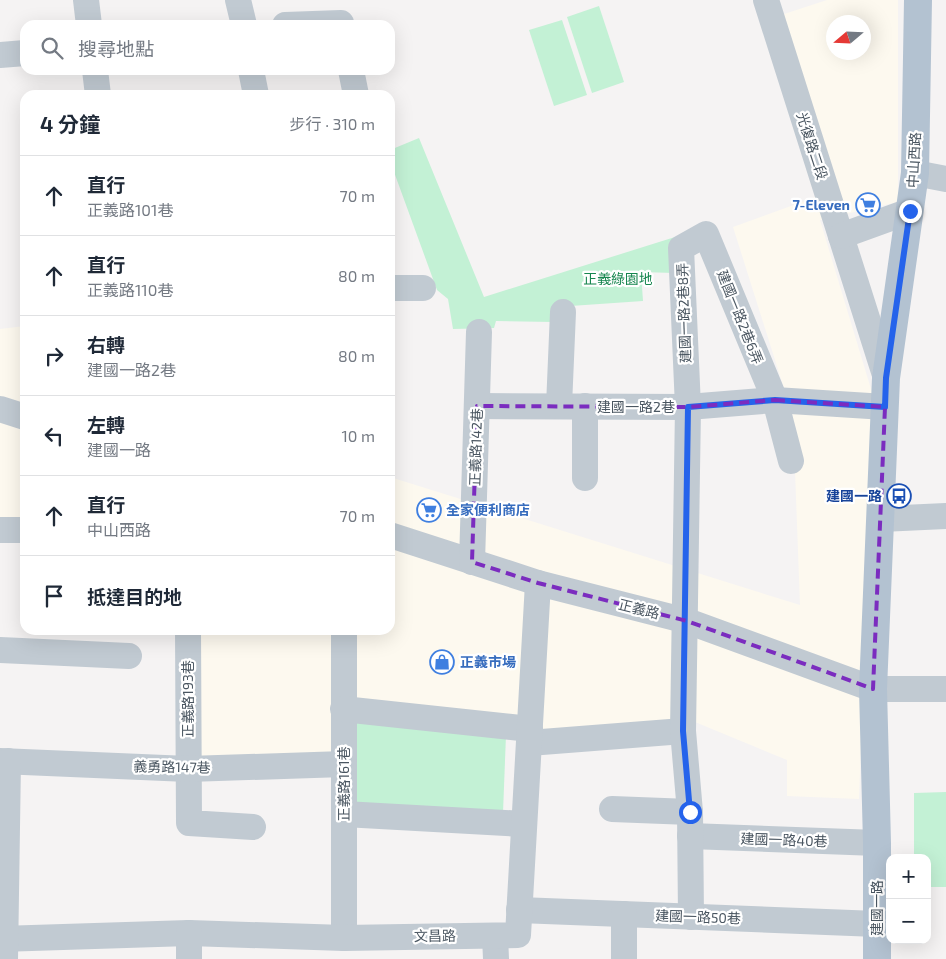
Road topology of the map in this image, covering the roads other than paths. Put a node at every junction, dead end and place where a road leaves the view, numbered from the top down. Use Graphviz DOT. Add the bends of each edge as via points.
graph roads {
  1 [pos="86,0"];
  2 [pos="238,0"];
  3 [pos="766,0"];
  4 [pos="918,0"];
  5 [pos="88,20"];
  6 [pos="243,20"];
  7 [pos="20,53"];
  8 [pos="0,55"];
  9 [pos="95,75"];
  10 [pos="252,75"];
  11 [pos="352,75"];
  12 [pos="97,90"];
  13 [pos="255,90"];
  14 [pos="355,90"];
  15 [pos="916,173"];
  16 [pos="946,179"];
  17 [pos="910,211"];
  18 [pos="706,234"];
  19 [pos="841,236"];
  20 [pos="395,288"];
  21 [pos="423,288"];
  22 [pos="563,312"];
  23 [pos="479,332"];
  24 [pos="886,378"];
  25 [pos="775,400"];
  26 [pos="477,406"];
  27 [pos="559,406"];
  28 [pos="585,406"];
  29 [pos="688,407"];
  30 [pos="885,407"];
  31 [pos="0,409"];
  32 [pos="20,415"];
  33 [pos="791,461"];
  34 [pos="585,478"];
  35 [pos="946,516"];
  36 [pos="881,519"];
  37 [pos="0,530"];
  38 [pos="20,530"];
  39 [pos="395,537"];
  40 [pos="472,562"];
  41 [pos="538,584"];
  42 [pos="686,621"];
  43 [pos="25,635"];
  44 [pos="188,635"];
  45 [pos="344,635"];
  46 [pos="4,650"];
  47 [pos="128,656"];
  48 [pos="873,689"];
  49 [pos="946,689"];
  50 [pos="344,709"];
  51 [pos="683,731"];
  52 [pos="529,736"];
  53 [pos="4,761"];
  54 [pos="344,764"];
  55 [pos="188,769"];
  56 [pos="612,809"];
  57 [pos="344,814"];
  58 [pos="524,824"];
  59 [pos="690,824"];
  60 [pos="253,826"];
  61 [pos="877,843"];
  62 [pos="519,910"];
  63 [pos="624,914"];
  64 [pos="691,917"];
  65 [pos="877,924"];
  66 [pos="189,933"];
  67 [pos="344,938"];
  68 [pos="4,946"];
  69 [pos="496,947"];
  70 [pos="401,948"];
  71 [pos="189,959"];
  72 [pos="624,959"];
  73 [pos="877,959"];
  1 -- 5 [label="street"];
  2 -- 6 [label="street"];
  3 -- 19 [label="street, 光復路二段"];
  4 -- 15 [label="main road, 中山西路"];
  7 -- 8 [label="street"];
  9 -- 12 [label="street"];
  10 -- 13 [label="street"];
  11 -- 14 [label="street"];
  15 -- 16 [label="street"];
  15 -- 17 [label="main road, 中山西路"];
  17 -- 19 [label="street"];
  17 -- 24 [label="main road, 中山西路"];
  18 -- 25 [label="street, 建國一路2巷6弄"];
  18 -- 29 [label="street, 建國一路2巷8弄" via="681,248"];
  19 -- 24 [label="street, 光復路二段"];
  20 -- 21 [label="street"];
  22 -- 27 [label="street"];
  23 -- 26 [label="street, 正義路142巷"];
  24 -- 30 [label="main road, 建國一路"];
  25 -- 29 [label="street, 建國一路2巷"];
  25 -- 30 [label="street, 建國一路2巷"];
  25 -- 33 [label="street, 建國一路2巷6弄"];
  26 -- 27 [label="street, 建國一路2巷"];
  26 -- 40 [label="street, 正義路142巷"];
  27 -- 28 [label="street, 建國一路2巷"];
  28 -- 29 [label="street, 建國一路2巷"];
  28 -- 34 [label="street"];
  29 -- 42 [label="street"];
  30 -- 36 [label="main road, 建國一路"];
  31 -- 32 [label="street"];
  35 -- 36 [label="street"];
  36 -- 48 [label="main road, 建國一路"];
  37 -- 38 [label="street"];
  39 -- 40 [label="street, 正義路"];
  40 -- 41 [label="street, 正義路"];
  41 -- 42 [label="street, 正義路"];
  41 -- 52 [label="street, 文昌路"];
  42 -- 48 [label="street, 正義路"];
  42 -- 51 [label="street"];
  43 -- 46 [label="street"];
  44 -- 55 [label="street, 正義路193巷"];
  45 -- 50 [label="street, 正義路161巷"];
  46 -- 47 [label="street"];
  48 -- 49 [label="street, 正義路"];
  48 -- 61 [label="main road, 建國一路"];
  50 -- 52 [label="street"];
  50 -- 54 [label="street, 正義路161巷"];
  51 -- 52 [label="street"];
  51 -- 59 [label="street"];
  52 -- 58 [label="street, 文昌路"];
  53 -- 55 [label="street, 義勇路147巷"];
  53 -- 68 [label="street"];
  54 -- 55 [label="street, 義勇路147巷"];
  54 -- 57 [label="street, 正義路161巷"];
  55 -- 60 [label="street, 正義路193巷" via="189,823"];
  56 -- 59 [label="street, 建國一路40巷"];
  57 -- 58 [label="street"];
  57 -- 67 [label="street, 正義路161巷"];
  58 -- 62 [label="street, 文昌路"];
  59 -- 61 [label="street, 建國一路40巷"];
  59 -- 64 [label="street"];
  61 -- 65 [label="main road, 建國一路"];
  62 -- 63 [label="street, 建國一路50巷"];
  62 -- 69 [label="street, 文昌路" via="518,935"];
  63 -- 64 [label="street, 建國一路50巷"];
  63 -- 72 [label="street"];
  64 -- 65 [label="street, 建國一路50巷"];
  65 -- 73 [label="main road, 建國一路"];
  66 -- 67 [label="street, 文昌路"];
  66 -- 68 [label="street, 文昌路"];
  66 -- 71 [label="street"];
  67 -- 70 [label="street, 文昌路"];
  69 -- 70 [label="street, 文昌路"];
}
